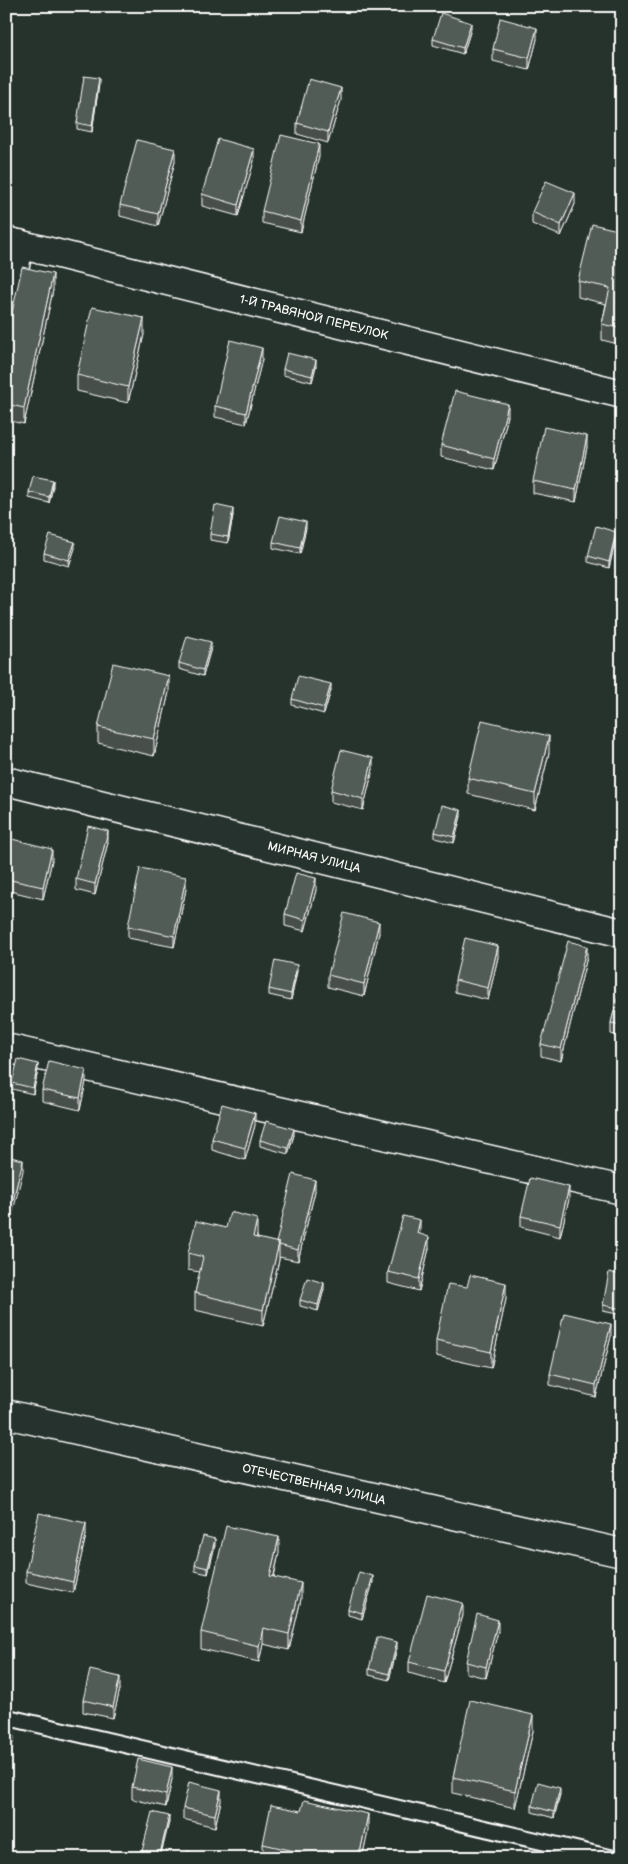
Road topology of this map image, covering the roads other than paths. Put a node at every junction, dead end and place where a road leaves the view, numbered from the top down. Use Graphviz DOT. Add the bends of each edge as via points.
graph roads {
  1 [pos="13,242"];
  2 [pos="6,302"];
  3 [pos="622,394"];
  4 [pos="6,781"];
  5 [pos="622,933"];
  6 [pos="6,1048"];
  7 [pos="622,1190"];
  8 [pos="6,1414"];
  9 [pos="622,1553"];
  10 [pos="6,1717"];
  11 [pos="612,1858"];
  1 -- 2 [label="street"];
  1 -- 3 [label="street, 1-Й ТРАВЯНОЙ ПЕРЕУЛОК"];
  4 -- 5 [label="street, МИРНАЯ УЛИЦА"];
  6 -- 7 [label="street"];
  8 -- 9 [label="street, ОТЕЧЕСТВЕННАЯ УЛИЦА"];
  10 -- 11 [label="lane"];
}
